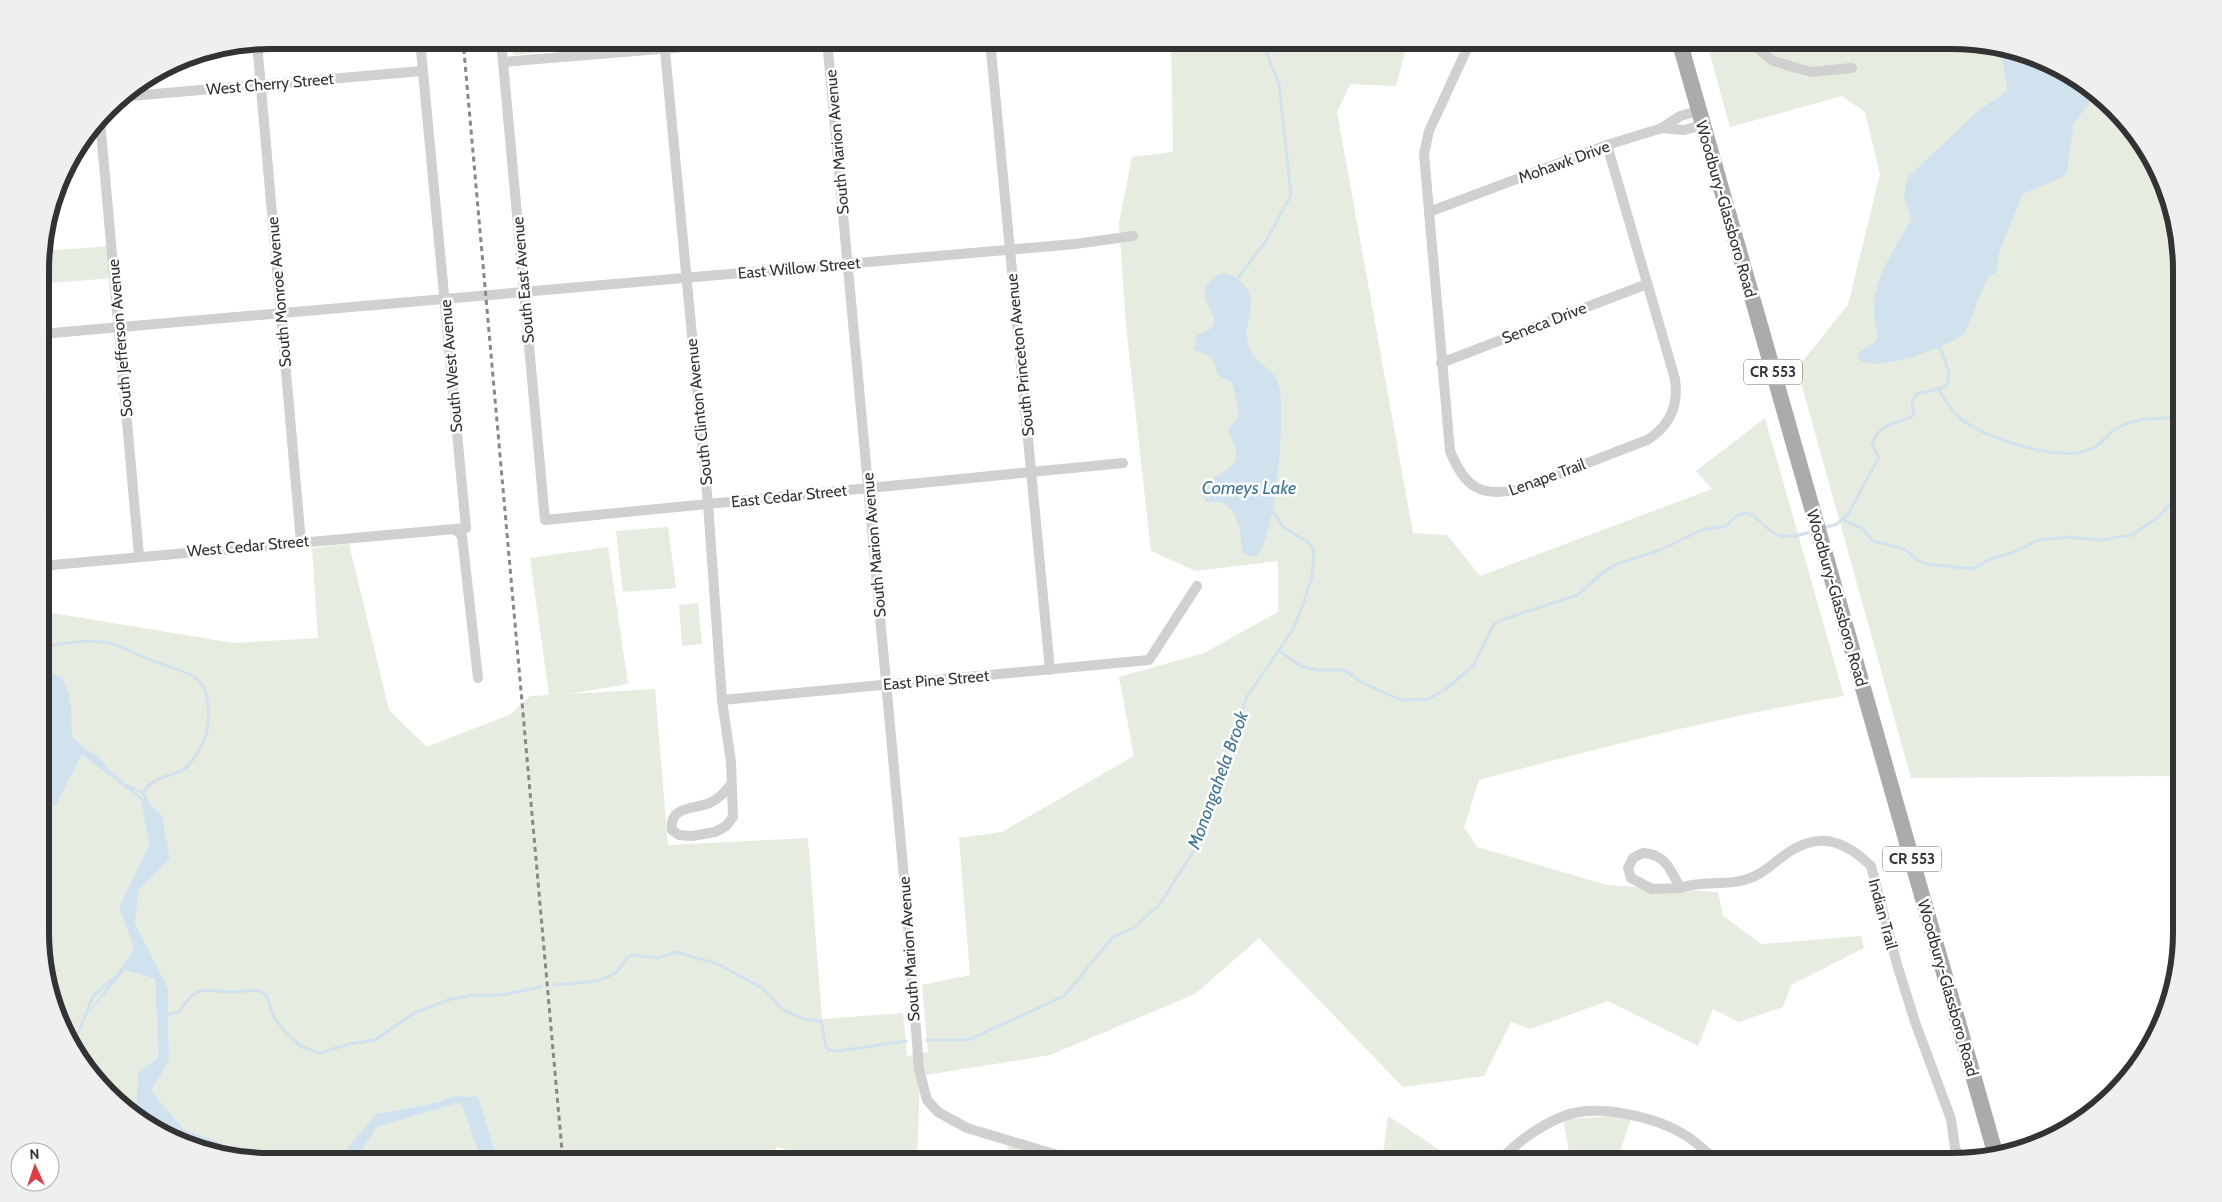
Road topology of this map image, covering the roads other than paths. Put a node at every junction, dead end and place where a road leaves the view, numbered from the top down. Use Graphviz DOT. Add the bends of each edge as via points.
graph roads {
  1 [pos="258,49"];
  2 [pos="421,49"];
  3 [pos="502,49"];
  4 [pos="627,49"];
  5 [pos="665,49"];
  6 [pos="828,49"];
  7 [pos="991,49"];
  8 [pos="1467,49"];
  9 [pos="1681,49"];
  10 [pos="1758,49"];
  11 [pos="503,62"];
  12 [pos="1852,68"];
  13 [pos="422,71"];
  14 [pos="260,84"];
  15 [pos="133,96"];
  16 [pos="1700,118"];
  17 [pos="101,128"];
  18 [pos="1662,128"];
  19 [pos="1607,145"];
  20 [pos="1429,212"];
  21 [pos="1133,236"];
  22 [pos="1010,249"];
  23 [pos="848,264"];
  24 [pos="686,278"];
  25 [pos="1647,284"];
  26 [pos="524,292"];
  27 [pos="444,298"];
  28 [pos="282,313"];
  29 [pos="119,326"];
  30 [pos="49,333"];
  31 [pos="1441,363"];
  32 [pos="1123,463"];
  33 [pos="1032,472"];
  34 [pos="868,488"];
  35 [pos="708,504"];
  36 [pos="545,520"];
  37 [pos="455,530"];
  38 [pos="301,542"];
  39 [pos="139,556"];
  40 [pos="49,565"];
  41 [pos="1197,586"];
  42 [pos="1050,670"];
  43 [pos="478,678"];
  44 [pos="887,685"];
  45 [pos="722,700"];
  46 [pos="731,784"];
  47 [pos="1680,888"];
  48 [pos="1955,1148"];
  49 [pos="1994,1149"];
  50 [pos="1051,1153"];
  51 [pos="1508,1153"];
  52 [pos="1707,1153"];
  53 [pos="1954,1153"];
  54 [pos="1958,1153"];
  1 -- 14 [label="street, South Monroe Avenue"];
  2 -- 13 [label="street, South West Avenue"];
  3 -- 11 [label="street, South East Avenue"];
  4 -- 11 [label="street"];
  5 -- 24 [label="street, South Clinton Avenue"];
  6 -- 23 [label="street, South Marion Avenue"];
  7 -- 22 [label="street, South Princeton Avenue"];
  8 -- 20 [label="street, Lenape Trail" via="1425,144"];
  9 -- 16 [label="main road, Woodbury-Glassboro Road / CR 553"];
  10 -- 12 [label="street" via="1773,61 1811,72"];
  11 -- 26 [label="street, South East Avenue"];
  13 -- 14 [label="street, West Cherry Street"];
  13 -- 27 [label="street, South West Avenue"];
  14 -- 15 [label="street, West Cherry Street"];
  14 -- 28 [label="street, South Monroe Avenue"];
  16 -- 18 [label="street, Mohawk Drive" via="1680,116"];
  16 -- 18 [label="street" via="1684,130"];
  16 -- 49 [label="main road, Woodbury-Glassboro Road / CR 553"];
  17 -- 29 [label="street, South Jefferson Avenue"];
  18 -- 19 [label="street, Mohawk Drive"];
  19 -- 20 [label="street, Mohawk Drive"];
  19 -- 25 [label="street, Lenape Trail"];
  20 -- 31 [label="street, Lenape Trail"];
  21 -- 22 [label="street, East Willow Street"];
  22 -- 23 [label="street, East Willow Street"];
  22 -- 33 [label="street, South Princeton Avenue"];
  23 -- 24 [label="street, East Willow Street"];
  23 -- 34 [label="street, South Marion Avenue"];
  24 -- 26 [label="street, East Willow Street"];
  24 -- 35 [label="street, South Clinton Avenue"];
  25 -- 31 [label="street, Seneca Drive"];
  25 -- 31 [label="street, Lenape Trail" via="1675,379 1676,402 1669,420 1657,434 1520,489 1485,492 1471,485 1458,472 1450,452"];
  26 -- 27 [label="street, East Willow Street"];
  26 -- 36 [label="street, South East Avenue"];
  27 -- 28 [label="street, East Willow Street"];
  27 -- 37 [label="street, South West Avenue" via="466,528"];
  28 -- 29 [label="street, East Willow Street"];
  28 -- 38 [label="street, South Monroe Avenue"];
  29 -- 30 [label="street, East Willow Street"];
  29 -- 39 [label="street, South Jefferson Avenue"];
  32 -- 33 [label="street, East Cedar Street"];
  33 -- 34 [label="street, East Cedar Street"];
  33 -- 42 [label="street, South Princeton Avenue"];
  34 -- 35 [label="street, East Cedar Street"];
  34 -- 44 [label="street, South Marion Avenue"];
  35 -- 36 [label="street, East Cedar Street"];
  35 -- 45 [label="street, South Clinton Avenue"];
  37 -- 38 [label="street, West Cedar Street"];
  37 -- 43 [label="street" via="462,536"];
  38 -- 39 [label="street, West Cedar Street"];
  39 -- 40 [label="street, West Cedar Street"];
  41 -- 42 [label="street, East Pine Street" via="1149,660"];
  42 -- 44 [label="street, East Pine Street"];
  44 -- 45 [label="street, East Pine Street"];
  44 -- 50 [label="street, South Marion Avenue" via="916,1051 922,1089 938,1112 968,1128"];
  45 -- 46 [label="street, South Clinton Avenue"];
  46 -- 46 [label="street, South Clinton Avenue" via="733,817 726,826 715,832 692,836 679,835 672,830 670,821 674,814 707,804 721,796"];
  47 -- 47 [label="street, Indian Trail" via="1660,857 1643,854 1633,858 1628,868 1631,878 1652,889"];
  47 -- 48 [label="street, Indian Trail" via="1694,882 1731,884 1755,876 1803,844 1820,840 1850,848 1860,855 1870,866 1912,1013 1952,1119"];
  48 -- 53 [label="street"];
  48 -- 54 [label="street, Indian Trail"];
  51 -- 52 [label="street" via="1528,1136 1565,1115 1605,1112 1646,1118 1673,1128"];
}
